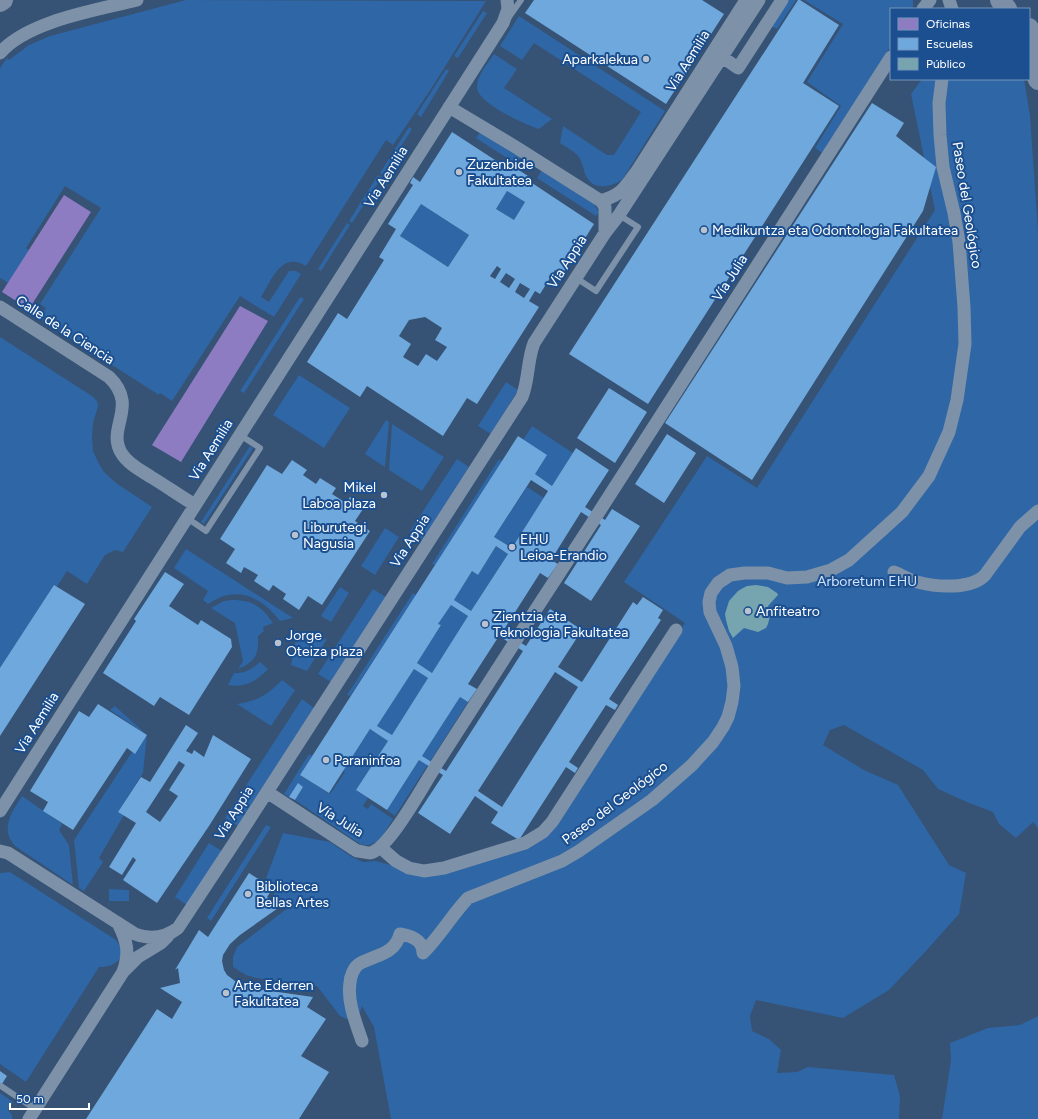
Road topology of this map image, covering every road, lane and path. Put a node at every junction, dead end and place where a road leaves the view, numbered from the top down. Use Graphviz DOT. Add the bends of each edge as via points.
graph roads {
  1 [pos="3,0"];
  2 [pos="138,0"];
  3 [pos="506,0"];
  4 [pos="521,0"];
  5 [pos="746,0"];
  6 [pos="759,0"];
  7 [pos="782,0"];
  8 [pos="1000,0"];
  9 [pos="1010,0"];
  10 [pos="0,2"];
  11 [pos="1006,8"];
  12 [pos="1017,8"];
  13 [pos="503,24"];
  14 [pos="1030,30"];
  15 [pos="1038,49"];
  16 [pos="0,53"];
  17 [pos="1030,53"];
  18 [pos="722,57"];
  19 [pos="890,60"];
  20 [pos="942,80"];
  21 [pos="1038,80"];
  22 [pos="449,107"];
  23 [pos="615,197"];
  24 [pos="601,201"];
  25 [pos="619,215"];
  26 [pos="605,233"];
  27 [pos="576,278"];
  28 [pos="0,307"];
  29 [pos="240,435"];
  30 [pos="195,505"];
  31 [pos="1038,512"];
  32 [pos="187,518"];
  33 [pos="894,572"];
  34 [pos="676,630"];
  35 [pos="267,792"];
  36 [pos="0,811"];
  37 [pos="0,842"];
  38 [pos="380,847"];
  39 [pos="4,852"];
  40 [pos="118,923"];
  41 [pos="173,932"];
  42 [pos="123,972"];
  43 [pos="362,1041"];
  44 [pos="0,1086"];
  45 [pos="32,1114"];
  1 -- 10 [label="main road"];
  2 -- 16 [label="street" via="42,26 15,39"];
  3 -- 13 [label="street, Via Aemilia" via="508,9"];
  4 -- 13 [label="lane"];
  5 -- 23 [label="street, Via Aemilia" via="637,170"];
  6 -- 18 [label="street, Via Appia"];
  7 -- 18 [label="street" via="738,68"];
  8 -- 11 [label="main road"];
  9 -- 12 [label="main road"];
  13 -- 22 [label="street, Via Aemilia"];
  14 -- 15 [label="main road"];
  17 -- 21 [label="main road"];
  18 -- 25 [label="street, Via Appia"];
  19 -- 38 [label="street, Vía Julia" via="392,834"];
  20 -- 43 [label="street, Paseo del Geológico" via="939,103 940,135 943,168 959,242 965,344 958,400 949,432 929,476 902,512 849,560 831,570 807,577 787,578 745,573 730,575 718,583 711,593 710,612 726,646 734,686 728,717 713,742 692,765 652,800 562,862 468,898 423,953 420,942 411,936 400,934 395,945 384,954 358,965 349,985 351,1005"];
  22 -- 24 [label="street"];
  22 -- 29 [label="street, Via Aemilia"];
  23 -- 24 [label="street"];
  23 -- 25 [label="street" via="614,208"];
  24 -- 26 [label="street" via="605,207"];
  25 -- 26 [label="street, Via Appia"];
  25 -- 27 [label="lane" via="638,227 596,291"];
  26 -- 27 [label="street, Via Appia"];
  27 -- 35 [label="street, Via Appia" via="534,343 522,397"];
  28 -- 30 [label="street, Calle de la Ciencia" via="115,383 122,398 117,440 122,454 137,468"];
  29 -- 30 [label="street, Via Aemilia"];
  29 -- 32 [label="lane" via="260,448 206,531"];
  30 -- 32 [label="street, Via Aemilia"];
  31 -- 33 [label="street" via="1020,527 980,580 962,585 935,585 917,582"];
  32 -- 36 [label="street, Via Aemilia"];
  34 -- 38 [label="street" via="552,822 543,832 525,843 444,868 424,871 409,868 396,861"];
  35 -- 38 [label="street, Vía Julia" via="357,851 369,853"];
  35 -- 41 [label="street, Via Appia" via="183,922"];
  37 -- 39 [label="street"];
  39 -- 40 [label="street"];
  40 -- 41 [label="street" via="135,934 148,938 161,937"];
  40 -- 42 [label="street" via="127,946 127,962"];
  41 -- 42 [label="street, Via Appia" via="138,957"];
  42 -- 45 [label="street"];
  44 -- 45 [label="lane"];
}
